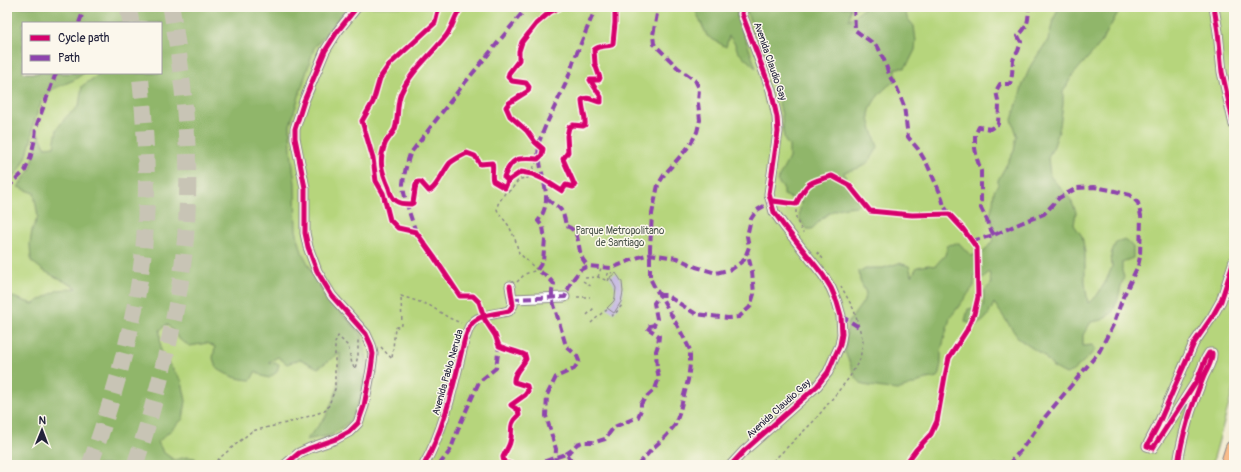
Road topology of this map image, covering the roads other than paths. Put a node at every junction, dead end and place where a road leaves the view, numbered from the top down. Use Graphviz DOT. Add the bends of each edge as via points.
graph roads {
  1 [pos="357,7"];
  2 [pos="743,7"];
  3 [pos="1214,7"];
  4 [pos="1234,126"];
  5 [pos="1234,261"];
  6 [pos="510,286"];
  7 [pos="565,297"];
  8 [pos="512,300"];
  9 [pos="1234,449"];
  10 [pos="285,465"];
  11 [pos="424,465"];
  12 [pos="731,465"];
  13 [pos="1178,465"];
  14 [pos="1229,465"];
  1 -- 10 [label="street" via="325,51 304,101 295,129 295,138 305,188 305,233 308,247 317,271 332,296 366,334 371,345 373,354 369,386 358,423 350,432 299,453"];
  2 -- 12 [label="street, Avenida Claudio Gay" via="742,14 771,90 777,117 778,132 770,194 774,212 831,288 841,316 842,334 828,372 817,386"];
  3 -- 4 [label="street" via="1222,72"];
  5 -- 13 [label="street" via="1221,301 1194,343 1147,446 1154,448 1197,380 1209,353 1212,353 1183,434"];
  6 -- 8 [label="street"];
  7 -- 8 [label="street"];
  8 -- 11 [label="street, Avenida Pablo Neruda" via="513,305 509,311 480,318 470,326 444,420 433,450"];
  9 -- 14 [label="highway"];
}
